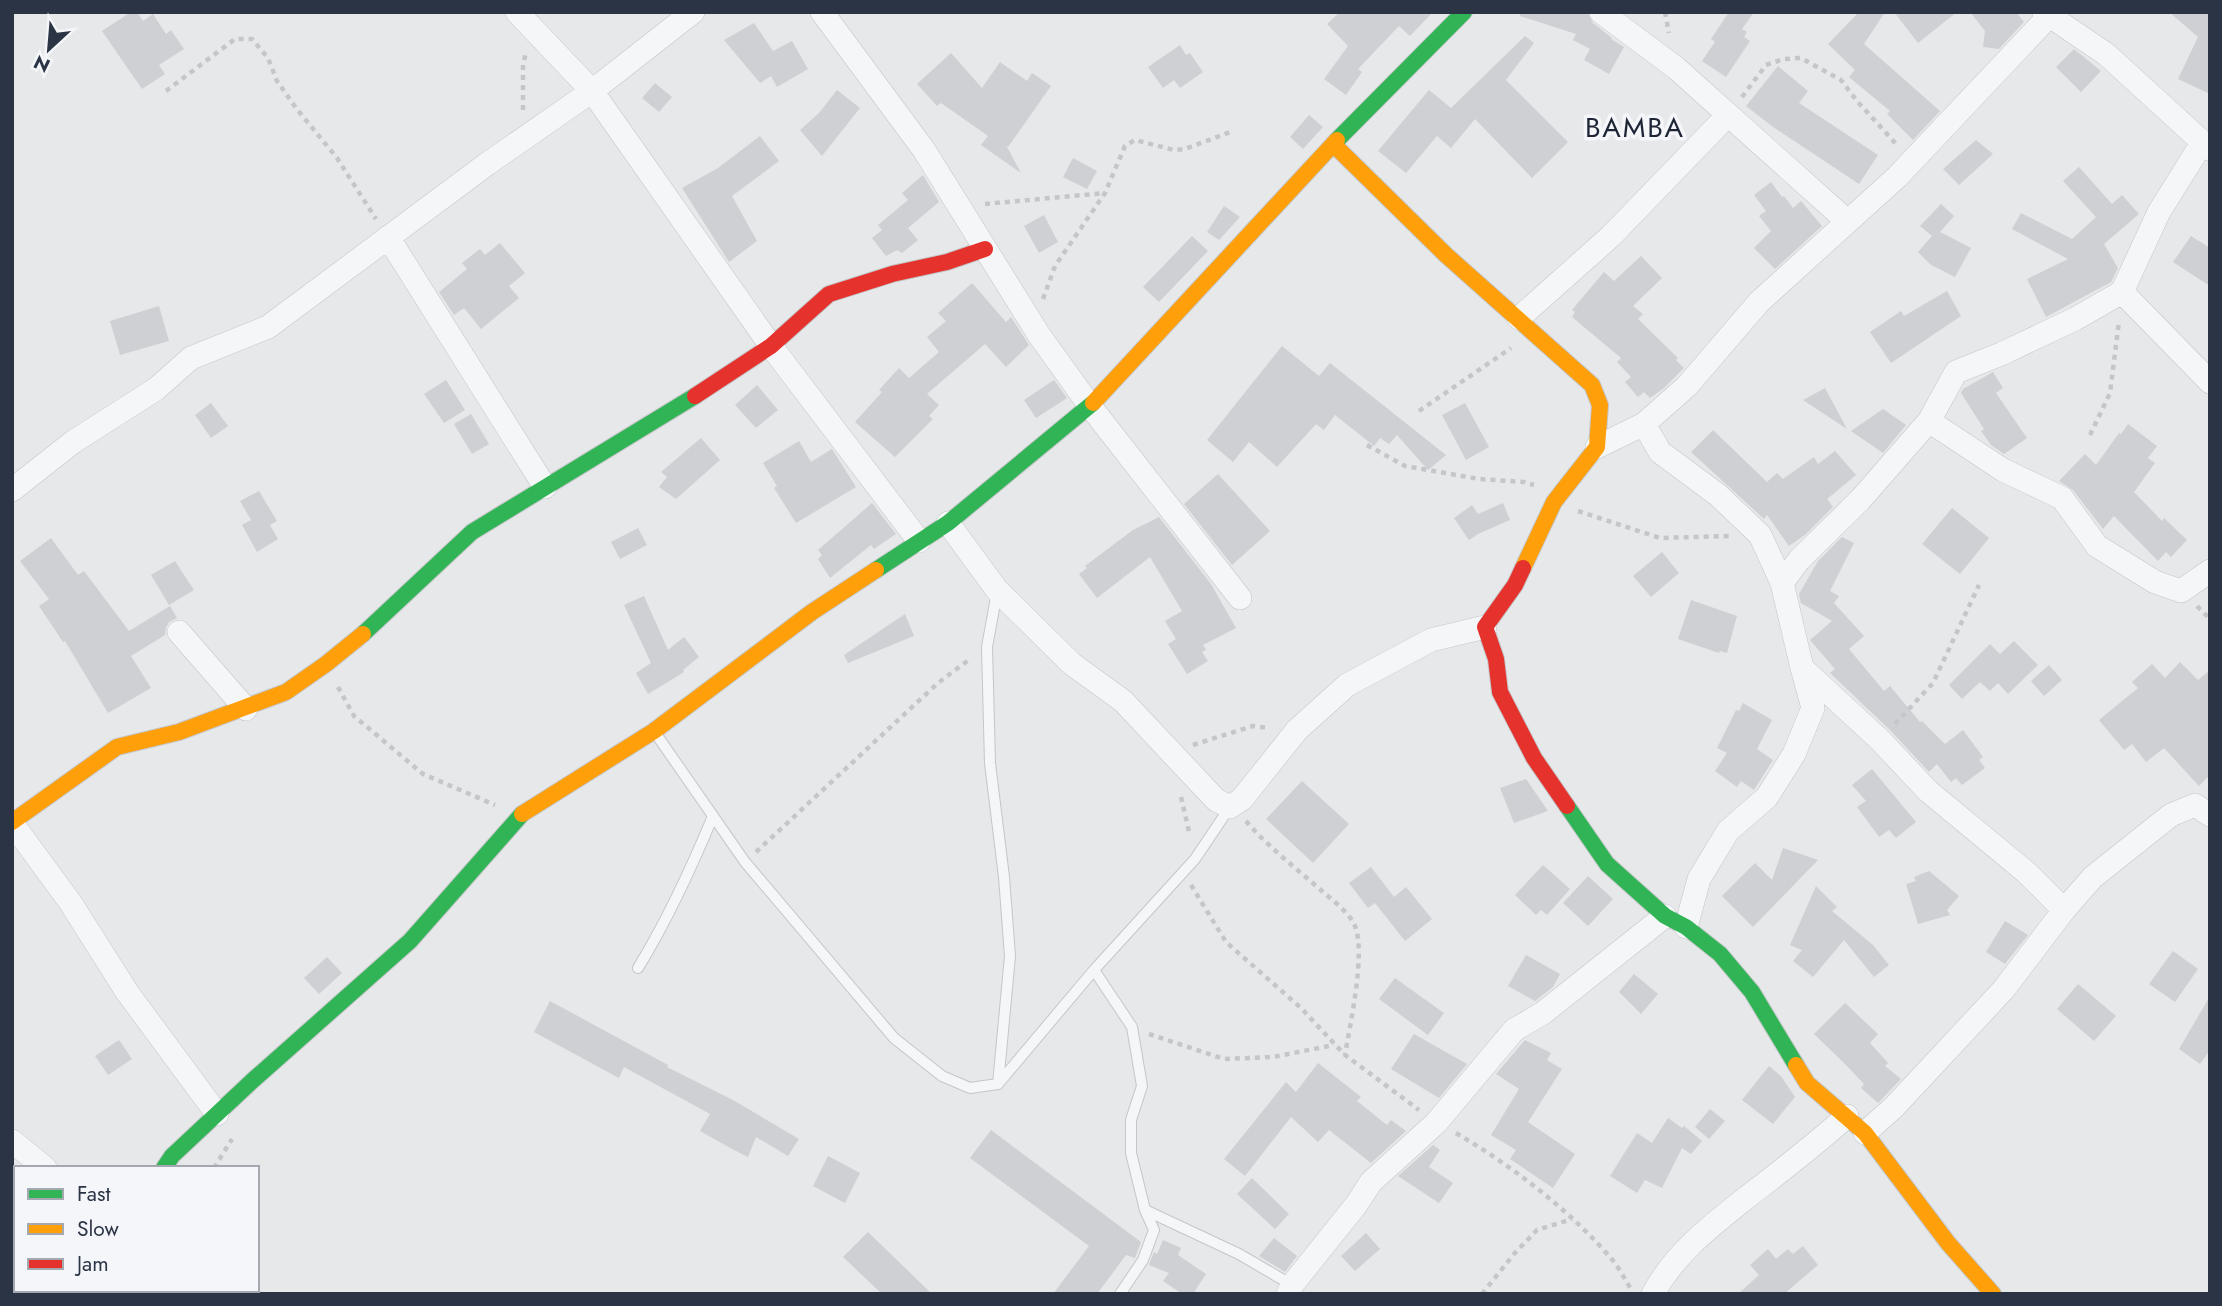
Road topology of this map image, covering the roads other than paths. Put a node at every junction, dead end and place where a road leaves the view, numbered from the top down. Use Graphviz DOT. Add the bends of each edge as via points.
graph roads {
  1 [pos="693,12"];
  2 [pos="822,12"];
  3 [pos="1464,12"];
  4 [pos="1601,12"];
  5 [pos="2050,14"];
  6 [pos="524,21"];
  7 [pos="592,91"];
  8 [pos="1728,115"];
  9 [pos="1333,144"];
  10 [pos="2206,146"];
  11 [pos="1847,221"];
  12 [pos="388,237"];
  13 [pos="985,249"];
  14 [pos="2122,292"];
  15 [pos="1527,325"];
  16 [pos="771,346"];
  17 [pos="2210,382"];
  18 [pos="1090,406"];
  19 [pos="1929,421"];
  20 [pos="1644,424"];
  21 [pos="1597,447"];
  22 [pos="545,487"];
  23 [pos="12,490"];
  24 [pos="948,523"];
  25 [pos="919,541"];
  26 [pos="2210,571"];
  27 [pos="1782,583"];
  28 [pos="997,590"];
  29 [pos="1240,598"];
  30 [pos="1485,627"];
  31 [pos="179,632"];
  32 [pos="1802,668"];
  33 [pos="246,709"];
  34 [pos="654,731"];
  35 [pos="2205,804"];
  36 [pos="1230,807"];
  37 [pos="713,816"];
  38 [pos="12,822"];
  39 [pos="2064,910"];
  40 [pos="1665,916"];
  41 [pos="1686,927"];
  42 [pos="638,968"];
  43 [pos="1094,970"];
  44 [pos="998,1084"];
  45 [pos="217,1114"];
  46 [pos="1847,1116"];
  47 [pos="1865,1133"];
  48 [pos="12,1141"];
  49 [pos="43,1166"];
  50 [pos="165,1166"];
  51 [pos="1145,1210"];
  52 [pos="1290,1289"];
  53 [pos="1120,1294"];
  54 [pos="1653,1294"];
  55 [pos="1993,1294"];
  1 -- 7 [label="street"];
  2 -- 13 [label="street" via="924,150"];
  3 -- 9 [label="street"];
  4 -- 8 [label="street" via="1676,68"];
  5 -- 10 [label="street" via="2106,54"];
  5 -- 11 [label="street" via="1897,177"];
  6 -- 7 [label="street"];
  7 -- 12 [label="street"];
  7 -- 16 [label="street"];
  8 -- 11 [label="street"];
  8 -- 15 [label="street"];
  9 -- 15 [label="street" via="1446,255"];
  9 -- 18 [label="street"];
  10 -- 14 [label="street" via="2159,212"];
  11 -- 20 [label="street" via="1759,302 1687,386"];
  12 -- 22 [label="street"];
  12 -- 23 [label="street" via="268,327 191,358 156,389 73,442"];
  13 -- 16 [label="street" via="829,294"];
  13 -- 18 [label="street"];
  14 -- 17 [label="street"];
  14 -- 19 [label="street" via="2075,319 1956,372"];
  15 -- 21 [label="street" via="1592,385 1600,405"];
  16 -- 22 [label="street"];
  16 -- 25 [label="street"];
  18 -- 24 [label="street"];
  18 -- 29 [label="street"];
  19 -- 26 [label="street" via="2003,470 2062,498 2097,546 2155,582 2181,591"];
  19 -- 27 [label="street"];
  20 -- 21 [label="street"];
  20 -- 27 [label="street" via="1660,452 1718,495 1760,535"];
  21 -- 30 [label="street" via="1558,498 1515,585"];
  22 -- 33 [label="street" via="472,532 326,664 286,692"];
  24 -- 25 [label="street"];
  24 -- 28 [label="street"];
  25 -- 34 [label="street" via="813,612"];
  27 -- 32 [label="street"];
  28 -- 36 [label="street" via="1072,664 1123,701 1216,800"];
  28 -- 44 [label="lane" via="987,647 990,763 1010,956"];
  30 -- 36 [label="street" via="1431,640 1347,685 1297,730 1242,799"];
  30 -- 40 [label="street" via="1496,659 1500,692 1534,758 1607,864"];
  31 -- 33 [label="street"];
  32 -- 39 [label="street" via="1928,791"];
  32 -- 41 [label="street" via="1814,708 1794,754 1768,797 1728,831 1699,880"];
  33 -- 38 [label="street" via="117,747"];
  34 -- 37 [label="lane"];
  34 -- 45 [label="street" via="518,816 410,941"];
  35 -- 39 [label="street" via="2171,815 2093,877"];
  36 -- 43 [label="lane" via="1183,872"];
  37 -- 42 [label="lane" via="687,879"];
  37 -- 44 [label="lane" via="745,862 894,1038 942,1076 970,1088"];
  38 -- 45 [label="street" via="127,992"];
  39 -- 47 [label="street" via="2004,989"];
  40 -- 41 [label="street"];
  40 -- 52 [label="street" via="1543,1013 1514,1030 1436,1123 1371,1182"];
  41 -- 46 [label="street" via="1720,954 1752,992 1807,1083"];
  43 -- 44 [label="lane"];
  43 -- 51 [label="lane" via="1132,1027 1142,1086 1131,1120 1131,1153"];
  45 -- 50 [label="street"];
  46 -- 47 [label="street"];
  46 -- 54 [label="street" via="1697,1237"];
  47 -- 55 [label="street"];
  48 -- 49 [label="street"];
  51 -- 52 [label="lane" via="1239,1254"];
  51 -- 53 [label="lane" via="1154,1230 1143,1260"];
}
